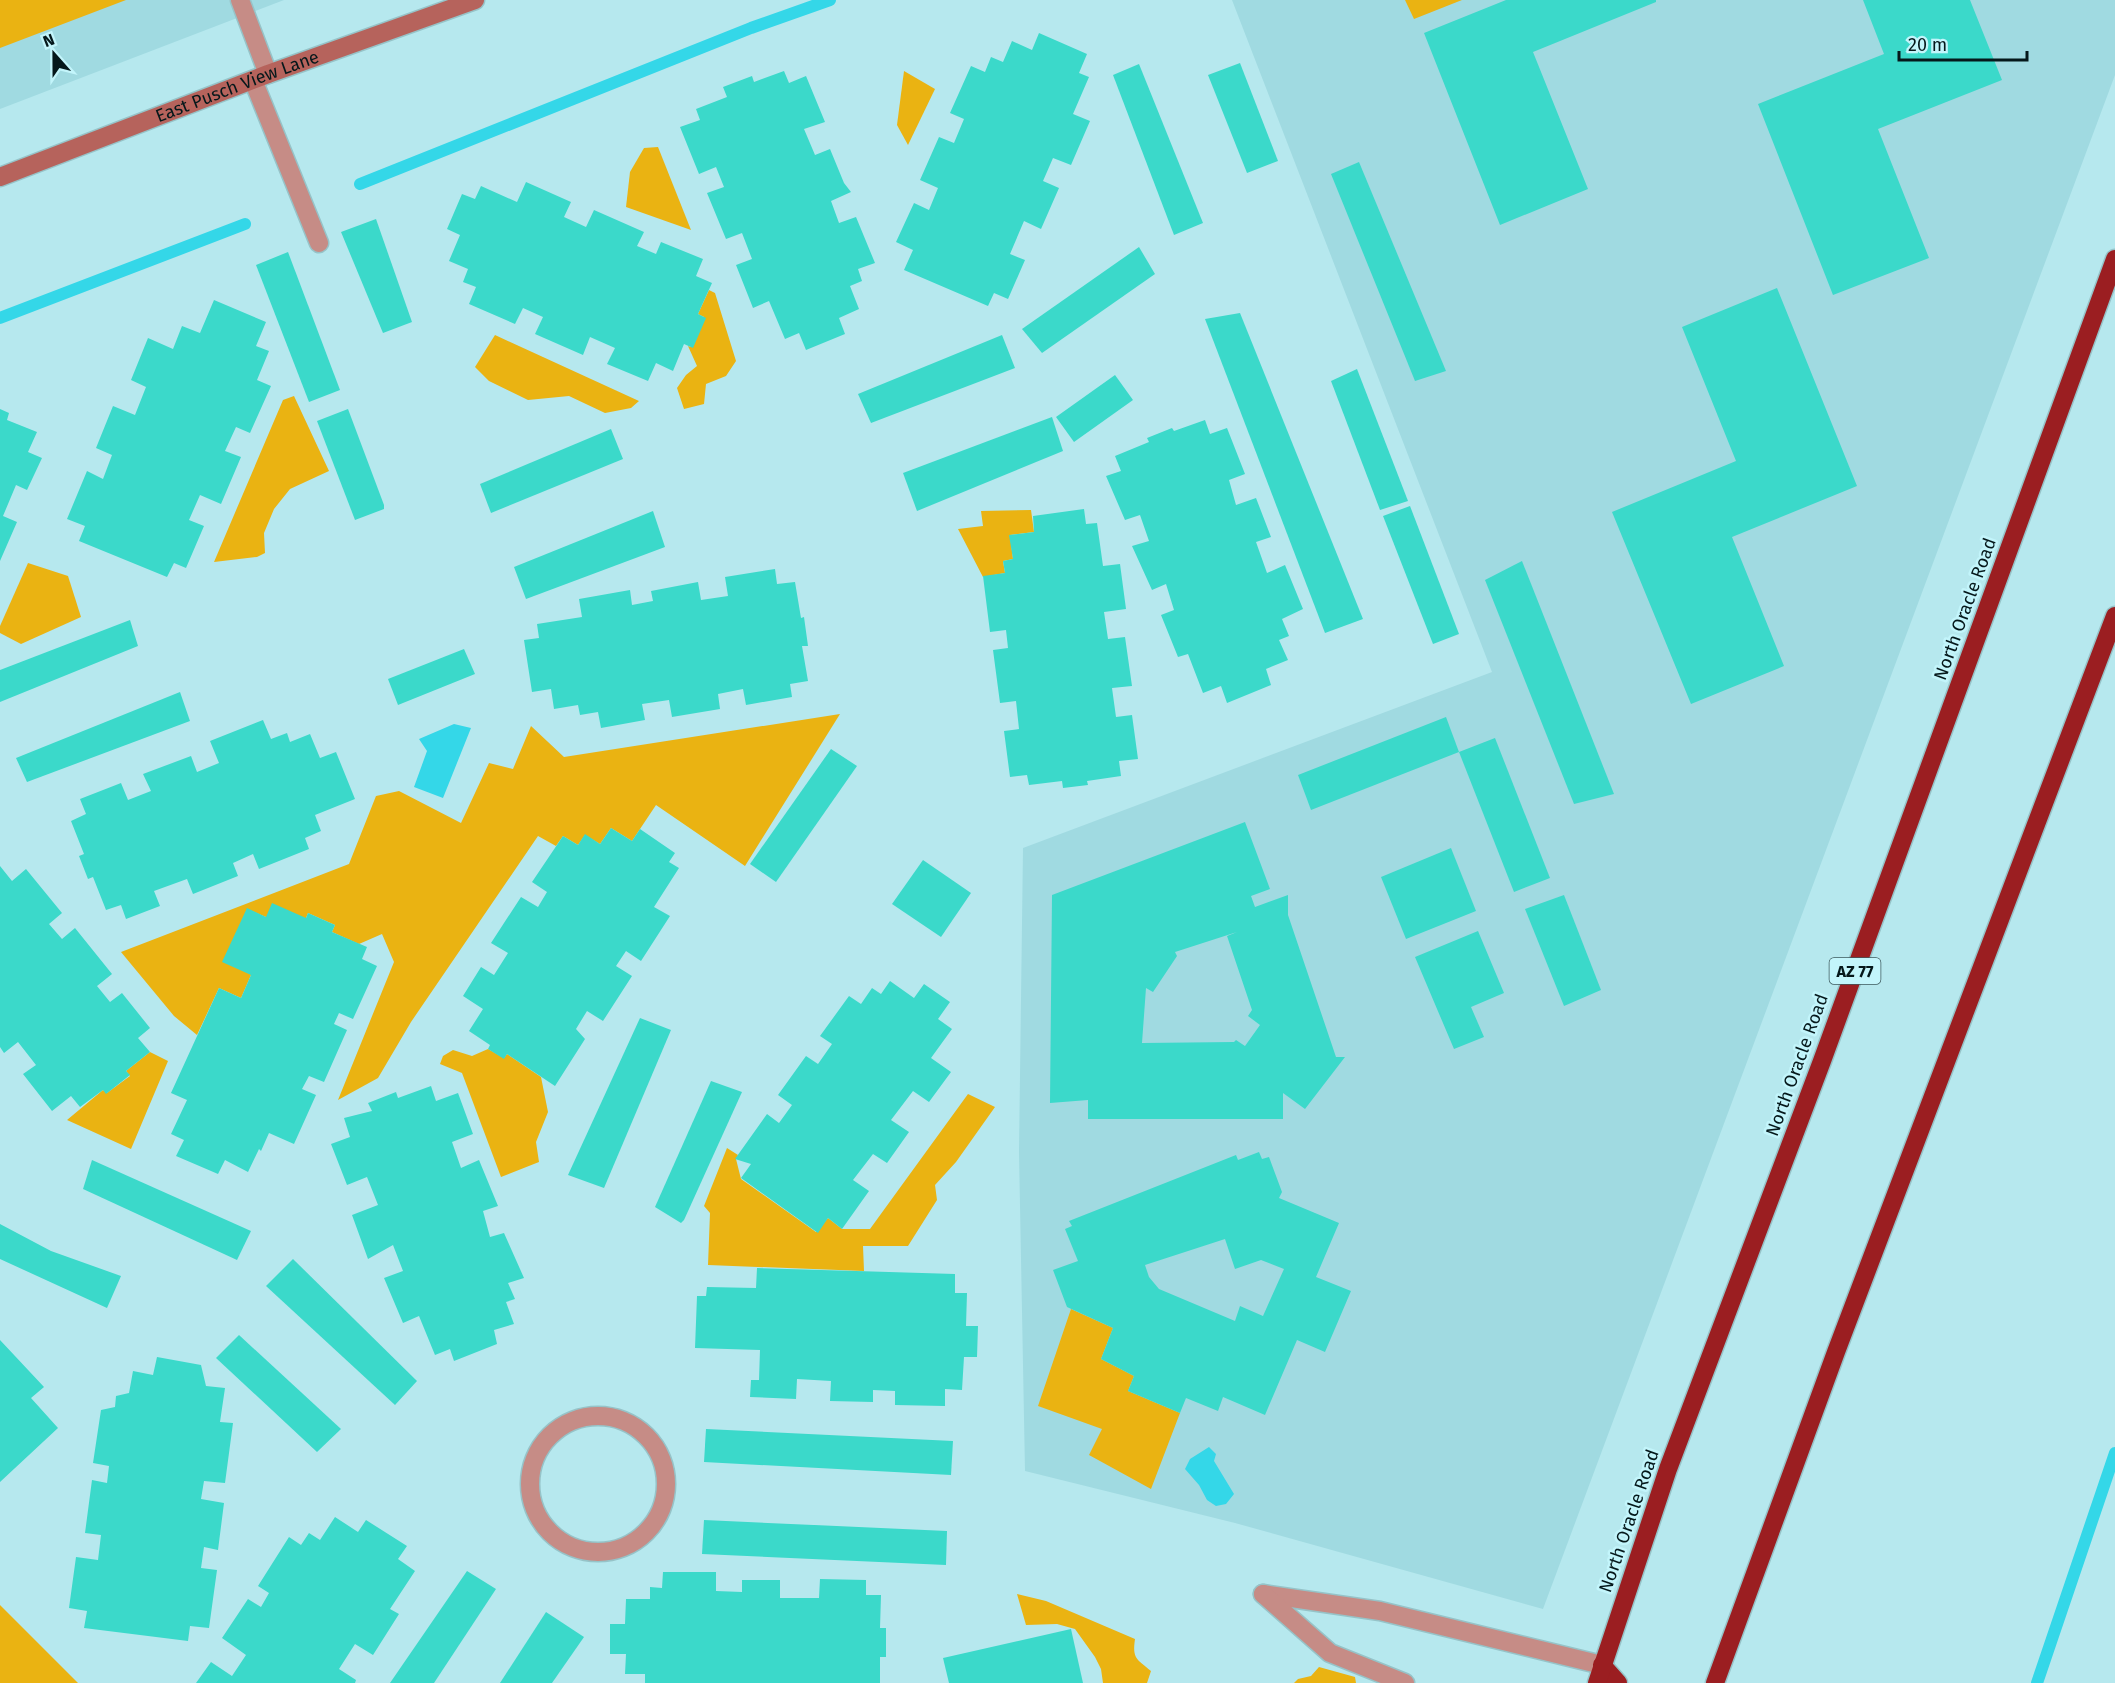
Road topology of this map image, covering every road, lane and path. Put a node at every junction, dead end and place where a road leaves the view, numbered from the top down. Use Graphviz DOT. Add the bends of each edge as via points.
graph roads {
  1 [pos="240,0"];
  2 [pos="475,0"];
  3 [pos="260,77"];
  4 [pos="0,177"];
  5 [pos="320,243"];
  6 [pos="2115,260"];
  7 [pos="2115,616"];
  8 [pos="660,1454"];
  9 [pos="1602,1665"];
  10 [pos="1405,1683"];
  11 [pos="1597,1683"];
  12 [pos="1618,1683"];
  13 [pos="1715,1683"];
  1 -- 3 [label="lane"];
  2 -- 3 [label="main road, East Pusch View Lane"];
  3 -- 4 [label="main road, East Pusch View Lane"];
  3 -- 5 [label="lane"];
  6 -- 9 [label="highway, North Oracle Road / AZ 77" via="1668,1469"];
  7 -- 13 [label="highway"];
  8 -- 8 [label="lane" via="649,1437 615,1417 595,1415 576,1419 559,1428 535,1458 530,1476 537,1513 546,1528 578,1549 598,1552 635,1542 661,1512 666,1473"];
  9 -- 10 [label="lane" via="1380,1611 1263,1594 1330,1653"];
  9 -- 11 [label="highway, North Oracle Road / AZ 77"];
  9 -- 12 [label="highway"];
}
